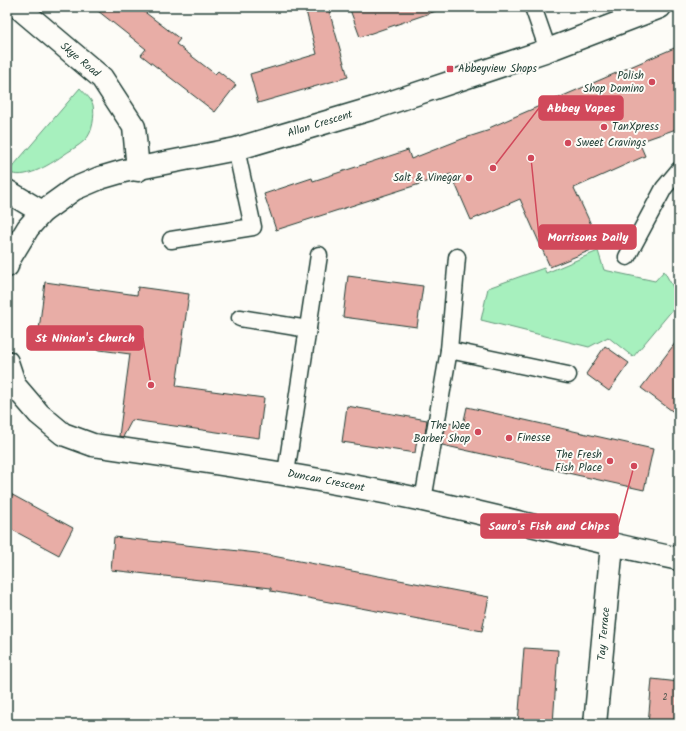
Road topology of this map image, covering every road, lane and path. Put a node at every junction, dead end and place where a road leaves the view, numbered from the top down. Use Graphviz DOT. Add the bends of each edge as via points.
graph roads {
  1 [pos="18,7"];
  2 [pos="533,7"];
  3 [pos="660,7"];
  4 [pos="548,50"];
  5 [pos="236,149"];
  6 [pos="138,170"];
  7 [pos="679,170"];
  8 [pos="7,191"];
  9 [pos="42,212"];
  10 [pos="171,240"];
  11 [pos="319,255"];
  12 [pos="457,256"];
  13 [pos="627,257"];
  14 [pos="7,266"];
  15 [pos="240,318"];
  16 [pos="308,329"];
  17 [pos="449,350"];
  18 [pos="7,362"];
  19 [pos="568,375"];
  20 [pos="11,386"];
  21 [pos="286,474"];
  22 [pos="423,500"];
  23 [pos="612,545"];
  24 [pos="679,559"];
  25 [pos="595,724"];
  1 -- 6 [label="street, Skye Road" via="102,78 134,127"];
  2 -- 4 [label="lane"];
  3 -- 4 [label="street, Allan Crescent"];
  4 -- 5 [label="street, Allan Crescent" via="374,108"];
  5 -- 6 [label="street, Allan Crescent"];
  5 -- 10 [label="lane" via="253,227"];
  6 -- 9 [label="street, Allan Crescent" via="100,178 74,189"];
  7 -- 13 [label="lane" via="664,188"];
  8 -- 9 [label="street"];
  9 -- 14 [label="street, Allan Crescent" via="28,228"];
  11 -- 16 [label="lane"];
  12 -- 17 [label="lane"];
  15 -- 16 [label="lane"];
  16 -- 21 [label="lane"];
  17 -- 19 [label="lane"];
  17 -- 22 [label="lane"];
  18 -- 20 [label="street, Duncan Crescent"];
  20 -- 21 [label="street, Duncan Crescent" via="64,434 93,445"];
  21 -- 22 [label="street, Duncan Crescent"];
  22 -- 23 [label="street, Duncan Crescent"];
  23 -- 24 [label="street, Duncan Crescent"];
  23 -- 25 [label="street, Tay Terrace"];
}
